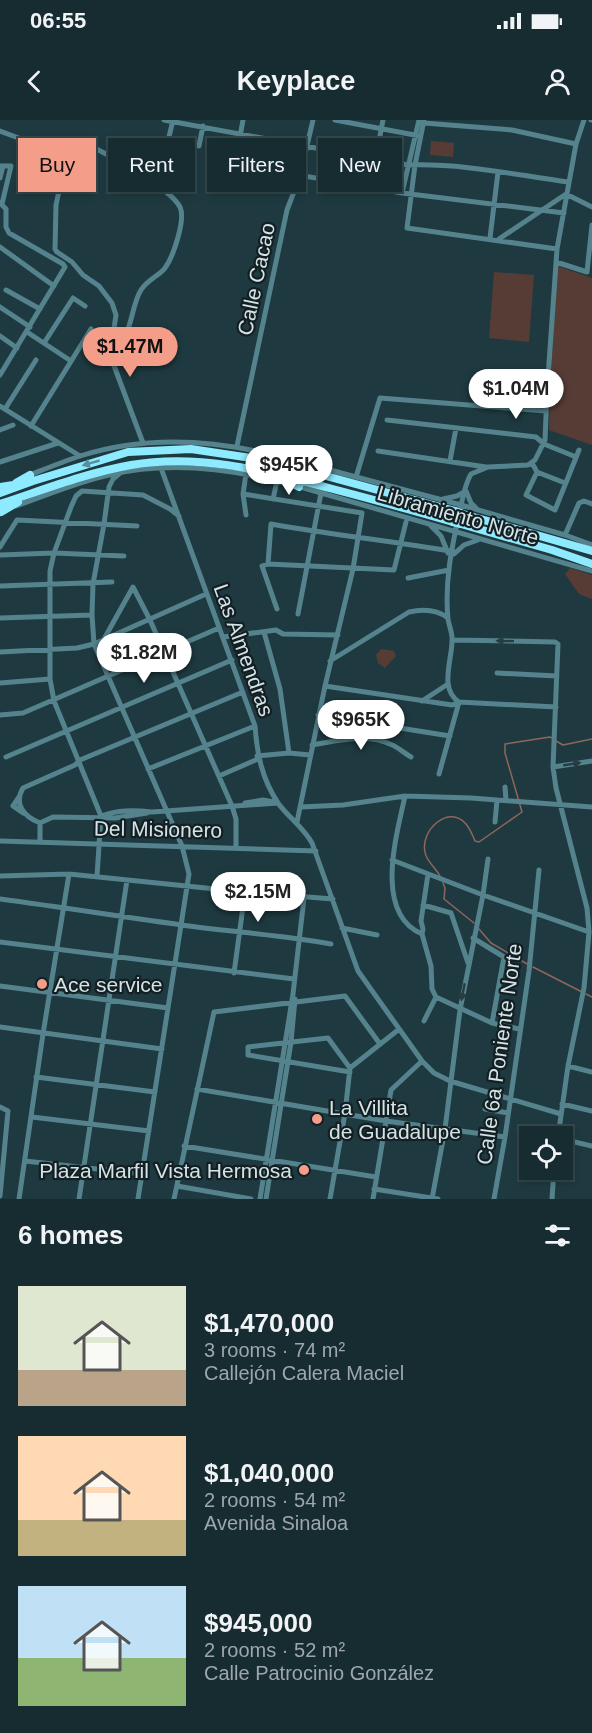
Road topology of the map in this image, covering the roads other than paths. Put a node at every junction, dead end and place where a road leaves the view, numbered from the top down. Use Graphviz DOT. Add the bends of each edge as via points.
graph roads {
  1 [pos="164,120"];
  2 [pos="243,120"];
  3 [pos="313,120"];
  4 [pos="335,120"];
  5 [pos="383,120"];
  6 [pos="500,120"];
  7 [pos="584,120"];
  8 [pos="172,121"];
  9 [pos="422,121"];
  10 [pos="203,126"];
  11 [pos="381,128"];
  12 [pos="497,128"];
  13 [pos="0,130"];
  14 [pos="241,134"];
  15 [pos="418,136"];
  16 [pos="20,138"];
  17 [pos="169,138"];
  18 [pos="240,138"];
  19 [pos="379,138"];
  20 [pos="576,144"];
  21 [pos="307,145"];
  22 [pos="199,146"];
  23 [pos="318,147"];
  24 [pos="306,149"];
  25 [pos="96,150"];
  26 [pos="402,164"];
  27 [pos="408,165"];
  28 [pos="416,165"];
  29 [pos="1,166"];
  30 [pos="498,172"];
  31 [pos="0,178"];
  32 [pos="568,182"];
  33 [pos="59,192"];
  34 [pos="292,192"];
  35 [pos="396,192"];
  36 [pos="402,193"];
  37 [pos="412,194"];
  38 [pos="566,195"];
  39 [pos="1,203"];
  40 [pos="494,204"];
  41 [pos="592,207"];
  42 [pos="542,211"];
  43 [pos="564,213"];
  44 [pos="592,225"];
  45 [pos="490,238"];
  46 [pos="498,239"];
  47 [pos="0,247"];
  48 [pos="557,249"];
  49 [pos="556,262"];
  50 [pos="54,286"];
  51 [pos="6,290"];
  52 [pos="85,306"];
  53 [pos="0,307"];
  54 [pos="40,309"];
  55 [pos="91,329"];
  56 [pos="28,330"];
  57 [pos="0,336"];
  58 [pos="87,336"];
  59 [pos="44,343"];
  60 [pos="98,343"];
  61 [pos="17,348"];
  62 [pos="110,356"];
  63 [pos="36,360"];
  64 [pos="70,361"];
  65 [pos="0,375"];
  66 [pos="2,407"];
  67 [pos="546,411"];
  68 [pos="387,420"];
  69 [pos="13,425"];
  70 [pos="32,426"];
  71 [pos="456,428"];
  72 [pos="0,430"];
  73 [pos="56,442"];
  74 [pos="143,443"];
  75 [pos="544,444"];
  76 [pos="237,447"];
  77 [pos="579,450"];
  78 [pos="378,451"];
  79 [pos="80,456"];
  80 [pos="576,457"];
  81 [pos="271,458"];
  82 [pos="287,461"];
  83 [pos="298,461"];
  84 [pos="450,461"];
  85 [pos="0,462"];
  86 [pos="532,463"];
  87 [pos="467,464"];
  88 [pos="488,467"];
  89 [pos="161,468"];
  90 [pos="302,470"];
  91 [pos="537,471"];
  92 [pos="120,473"];
  93 [pos="246,474"];
  94 [pos="471,474"];
  95 [pos="100,477"];
  96 [pos="356,477"];
  97 [pos="31,478"];
  98 [pos="280,478"];
  99 [pos="565,483"];
  100 [pos="301,484"];
  101 [pos="13,485"];
  102 [pos="0,486"];
  103 [pos="465,489"];
  104 [pos="109,490"];
  105 [pos="0,493"];
  106 [pos="321,493"];
  107 [pos="243,494"];
  108 [pos="36,496"];
  109 [pos="273,499"];
  110 [pos="438,499"];
  111 [pos="592,502"];
  112 [pos="319,506"];
  113 [pos="0,508"];
  114 [pos="460,510"];
  115 [pos="478,510"];
  116 [pos="246,515"];
  117 [pos="180,517"];
  118 [pos="65,522"];
  119 [pos="406,522"];
  120 [pos="104,524"];
  121 [pos="428,524"];
  122 [pos="137,526"];
  123 [pos="314,532"];
  124 [pos="454,532"];
  125 [pos="565,535"];
  126 [pos="358,537"];
  127 [pos="484,539"];
  128 [pos="402,543"];
  129 [pos="592,544"];
  130 [pos="0,547"];
  131 [pos="592,551"];
  132 [pos="451,552"];
  133 [pos="54,553"];
  134 [pos="99,554"];
  135 [pos="0,555"];
  136 [pos="124,556"];
  137 [pos="592,564"];
  138 [pos="265,565"];
  139 [pos="308,567"];
  140 [pos="353,569"];
  141 [pos="449,570"];
  142 [pos="592,571"];
  143 [pos="408,578"];
  144 [pos="112,582"];
  145 [pos="93,584"];
  146 [pos="49,585"];
  147 [pos="0,586"];
  148 [pos="206,594"];
  149 [pos="277,609"];
  150 [pos="298,614"];
  151 [pos="92,615"];
  152 [pos="50,617"];
  153 [pos="0,618"];
  154 [pos="448,618"];
  155 [pos="150,620"];
  156 [pos="219,628"];
  157 [pos="264,632"];
  158 [pos="338,635"];
  159 [pos="223,637"];
  160 [pos="104,639"];
  161 [pos="453,640"];
  162 [pos="94,644"];
  163 [pos="50,650"];
  164 [pos="163,651"];
  165 [pos="0,652"];
  166 [pos="232,660"];
  167 [pos="330,661"];
  168 [pos="497,673"];
  169 [pos="108,675"];
  170 [pos="558,676"];
  171 [pos="50,679"];
  172 [pos="177,682"];
  173 [pos="0,683"];
  174 [pos="448,684"];
  175 [pos="325,686"];
  176 [pos="243,692"];
  177 [pos="54,701"];
  178 [pos="422,701"];
  179 [pos="459,702"];
  180 [pos="122,707"];
  181 [pos="556,707"];
  182 [pos="192,714"];
  183 [pos="0,715"];
  184 [pos="318,715"];
  185 [pos="255,726"];
  186 [pos="66,730"];
  187 [pos="450,736"];
  188 [pos="135,739"];
  189 [pos="204,745"];
  190 [pos="312,745"];
  191 [pos="289,753"];
  192 [pos="310,755"];
  193 [pos="6,757"];
  194 [pos="258,757"];
  195 [pos="411,757"];
  196 [pos="592,760"];
  197 [pos="79,762"];
  198 [pos="553,767"];
  199 [pos="148,769"];
  200 [pos="439,774"];
  201 [pos="219,776"];
  202 [pos="506,787"];
  203 [pos="405,796"];
  204 [pos="497,800"];
  205 [pos="506,800"];
  206 [pos="278,803"];
  207 [pos="561,804"];
  208 [pos="232,806"];
  209 [pos="301,807"];
  210 [pos="592,807"];
  211 [pos="167,811"];
  212 [pos="101,816"];
  213 [pos="297,822"];
  214 [pos="495,822"];
  215 [pos="40,823"];
  216 [pos="0,842"];
  217 [pos="40,842"];
  218 [pos="100,845"];
  219 [pos="182,846"];
  220 [pos="237,847"];
  221 [pos="316,851"];
  222 [pos="488,859"];
  223 [pos="392,860"];
  224 [pos="538,870"];
  225 [pos="69,874"];
  226 [pos="428,874"];
  227 [pos="0,876"];
  228 [pos="97,876"];
  229 [pos="128,880"];
  230 [pos="187,885"];
  231 [pos="245,892"];
  232 [pos="483,895"];
  233 [pos="304,898"];
  234 [pos="0,899"];
  235 [pos="333,899"];
  236 [pos="423,905"];
  237 [pos="64,908"];
  238 [pos="535,914"];
  239 [pos="122,917"];
  240 [pos="181,925"];
  241 [pos="342,928"];
  242 [pos="589,932"];
  243 [pos="240,933"];
  244 [pos="422,934"];
  245 [pos="377,935"];
  246 [pos="474,936"];
  247 [pos="299,938"];
  248 [pos="0,942"];
  249 [pos="331,944"];
  250 [pos="56,951"];
  251 [pos="117,957"];
  252 [pos="590,958"];
  253 [pos="175,965"];
  254 [pos="468,965"];
  255 [pos="234,973"];
  256 [pos="294,980"];
  257 [pos="0,986"];
  258 [pos="50,993"];
  259 [pos="436,998"];
  260 [pos="110,1000"];
  261 [pos="294,1002"];
  262 [pos="168,1008"];
  263 [pos="460,1010"];
  264 [pos="424,1021"];
  265 [pos="492,1023"];
  266 [pos="0,1027"];
  267 [pos="519,1029"];
  268 [pos="398,1030"];
  269 [pos="43,1034"];
  270 [pos="103,1042"];
  271 [pos="288,1042"];
  272 [pos="380,1044"];
  273 [pos="162,1049"];
  274 [pos="422,1061"];
  275 [pos="285,1063"];
  276 [pos="568,1066"];
  277 [pos="350,1070"];
  278 [pos="592,1072"];
  279 [pos="36,1077"];
  280 [pos="450,1081"];
  281 [pos="97,1084"];
  282 [pos="197,1089"];
  283 [pos="155,1092"];
  284 [pos="511,1098"];
  285 [pos="278,1102"];
  286 [pos="562,1104"];
  287 [pos="0,1107"];
  288 [pos="485,1109"];
  289 [pos="592,1112"];
  290 [pos="345,1113"];
  291 [pos="508,1113"];
  292 [pos="561,1114"];
  293 [pos="32,1117"];
  294 [pos="386,1120"];
  295 [pos="92,1124"];
  296 [pos="559,1126"];
  297 [pos="445,1129"];
  298 [pos="149,1131"];
  299 [pos="506,1137"];
  300 [pos="573,1142"];
  301 [pos="184,1146"];
  302 [pos="592,1146"];
  303 [pos="269,1160"];
  304 [pos="25,1161"];
  305 [pos="84,1167"];
  306 [pos="335,1171"];
  307 [pos="142,1174"];
  308 [pos="376,1177"];
  309 [pos="553,1180"];
  310 [pos="177,1186"];
  311 [pos="374,1190"];
  312 [pos="0,1198"];
  313 [pos="19,1199"];
  314 [pos="79,1199"];
  315 [pos="138,1199"];
  316 [pos="174,1199"];
  317 [pos="251,1199"];
  318 [pos="260,1199"];
  319 [pos="266,1199"];
  320 [pos="330,1199"];
  321 [pos="373,1199"];
  322 [pos="434,1199"];
  323 [pos="494,1199"];
  324 [pos="552,1199"];
  1 -- 8 [label="street"];
  2 -- 14 [label="street"];
  3 -- 21 [label="street, Calle Cacao"];
  4 -- 11 [label="street"];
  5 -- 11 [label="street"];
  6 -- 12 [label="street"];
  7 -- 20 [label="street"];
  8 -- 10 [label="street"];
  8 -- 17 [label="street"];
  9 -- 12 [label="street"];
  9 -- 15 [label="street"];
  10 -- 14 [label="street"];
  10 -- 22 [label="street"];
  11 -- 15 [label="street"];
  11 -- 19 [label="street"];
  12 -- 20 [label="street"];
  13 -- 16 [label="street"];
  14 -- 18 [label="street"];
  14 -- 21 [label="street"];
  15 -- 27 [label="street"];
  15 -- 28 [label="street"];
  20 -- 32 [label="street"];
  21 -- 23 [label="street"];
  21 -- 24 [label="street, Calle Cacao"];
  25 -- 62 [label="street" via="173,198 182,218 164,269 140,291 129,328"];
  26 -- 27 [label="street"];
  27 -- 28 [label="street"];
  27 -- 36 [label="street"];
  28 -- 30 [label="street"];
  28 -- 37 [label="street"];
  29 -- 31 [label="street"];
  29 -- 39 [label="street" via="11,166"];
  30 -- 32 [label="street"];
  30 -- 40 [label="street"];
  32 -- 38 [label="street"];
  33 -- 62 [label="street" via="54,234 57,252 99,286 112,303 116,315"];
  34 -- 76 [label="street, Calle Cacao"];
  35 -- 36 [label="street"];
  36 -- 37 [label="street"];
  37 -- 40 [label="street"];
  37 -- 45 [label="street" via="407,228"];
  38 -- 41 [label="street"];
  38 -- 42 [label="street"];
  38 -- 43 [label="street"];
  39 -- 50 [label="street" via="6,209 9,232 65,267"];
  40 -- 42 [label="street"];
  40 -- 45 [label="street"];
  42 -- 43 [label="street"];
  42 -- 46 [label="street"];
  43 -- 48 [label="street"];
  44 -- 49 [label="street" via="587,272"];
  45 -- 46 [label="street"];
  46 -- 48 [label="street"];
  47 -- 50 [label="street"];
  48 -- 49 [label="street"];
  49 -- 67 [label="street"];
  50 -- 54 [label="street"];
  51 -- 54 [label="street"];
  52 -- 59 [label="street" via="74,298"];
  53 -- 56 [label="street"];
  54 -- 56 [label="street"];
  55 -- 58 [label="street"];
  56 -- 59 [label="street"];
  56 -- 61 [label="street"];
  57 -- 61 [label="street"];
  58 -- 60 [label="street"];
  58 -- 64 [label="street"];
  59 -- 64 [label="street"];
  61 -- 65 [label="street"];
  62 -- 74 [label="street"];
  63 -- 66 [label="street"];
  64 -- 70 [label="street"];
  66 -- 70 [label="street"];
  67 -- 75 [label="street"];
  67 -- 96 [label="street" via="380,398"];
  68 -- 71 [label="street"];
  69 -- 72 [label="street"];
  70 -- 73 [label="street"];
  71 -- 75 [label="street" via="536,437"];
  71 -- 84 [label="street"];
  73 -- 79 [label="street"];
  73 -- 85 [label="street"];
  74 -- 76 [label="street" via="215,443"];
  74 -- 79 [label="street"];
  75 -- 80 [label="street"];
  75 -- 86 [label="street"];
  76 -- 81 [label="street"];
  77 -- 80 [label="street"];
  78 -- 84 [label="street"];
  79 -- 97 [label="street"];
  80 -- 99 [label="street"];
  81 -- 82 [label="highway"];
  81 -- 83 [label="street"];
  81 -- 90 [label="highway"];
  81 -- 97 [label="highway, one-way" via="191,449 128,453"];
  82 -- 83 [label="highway"];
  82 -- 90 [label="highway"];
  83 -- 96 [label="street"];
  84 -- 87 [label="street"];
  86 -- 88 [label="street" via="524,467"];
  86 -- 91 [label="street"];
  87 -- 88 [label="street"];
  87 -- 94 [label="street"];
  88 -- 94 [label="street"];
  89 -- 92 [label="street"];
  89 -- 93 [label="street" via="192,467"];
  89 -- 117 [label="street, Las Almendras"];
  90 -- 114 [label="highway"];
  91 -- 99 [label="street"];
  91 -- 99 [label="street" via="526,495 555,510"];
  92 -- 95 [label="street"];
  92 -- 104 [label="street"];
  93 -- 98 [label="street"];
  93 -- 107 [label="street"];
  94 -- 103 [label="street"];
  95 -- 104 [label="street"];
  95 -- 108 [label="street"];
  96 -- 110 [label="street"];
  97 -- 101 [label="highway"];
  97 -- 102 [label="street"];
  97 -- 105 [label="highway"];
  98 -- 100 [label="highway"];
  98 -- 108 [label="highway" via="227,464 166,461 92,473"];
  98 -- 109 [label="street"];
  100 -- 106 [label="street, Libramiento Norte"];
  100 -- 137 [label="highway" via="457,523"];
  101 -- 102 [label="highway"];
  101 -- 105 [label="highway"];
  103 -- 110 [label="street"];
  103 -- 114 [label="street"];
  103 -- 115 [label="street"];
  104 -- 117 [label="street" via="143,495"];
  104 -- 118 [label="street" via="80,492"];
  104 -- 120 [label="street"];
  106 -- 112 [label="street"];
  106 -- 121 [label="street, Libramiento Norte"];
  107 -- 109 [label="street"];
  107 -- 116 [label="street"];
  108 -- 113 [label="highway"];
  108 -- 113 [label="highway"];
  109 -- 112 [label="street"];
  110 -- 114 [label="street"];
  111 -- 125 [label="street" via="579,503"];
  112 -- 123 [label="street"];
  112 -- 126 [label="street" via="362,513"];
  114 -- 115 [label="street"];
  114 -- 124 [label="street"];
  114 -- 131 [label="highway"];
  115 -- 125 [label="street"];
  117 -- 148 [label="street, Las Almendras"];
  118 -- 120 [label="street"];
  118 -- 130 [label="street" via="16,520"];
  118 -- 133 [label="street"];
  119 -- 128 [label="street"];
  120 -- 122 [label="street"];
  120 -- 134 [label="street"];
  121 -- 124 [label="street, Libramiento Norte"];
  121 -- 132 [label="street"];
  123 -- 126 [label="street"];
  123 -- 138 [label="street" via="271,524"];
  123 -- 139 [label="street"];
  124 -- 127 [label="street, Libramiento Norte"];
  124 -- 132 [label="street"];
  125 -- 129 [label="street"];
  126 -- 128 [label="street"];
  126 -- 140 [label="street"];
  127 -- 132 [label="street"];
  127 -- 142 [label="street, Libramiento Norte"];
  128 -- 132 [label="street"];
  128 -- 140 [label="street" via="394,570"];
  132 -- 141 [label="street"];
  133 -- 134 [label="street"];
  133 -- 135 [label="street"];
  133 -- 146 [label="street"];
  134 -- 136 [label="street"];
  134 -- 145 [label="street"];
  138 -- 139 [label="street"];
  138 -- 149 [label="street"];
  139 -- 140 [label="street"];
  139 -- 150 [label="street"];
  140 -- 158 [label="street"];
  141 -- 143 [label="street"];
  141 -- 154 [label="street"];
  144 -- 145 [label="street"];
  145 -- 146 [label="street"];
  145 -- 151 [label="street"];
  146 -- 147 [label="street"];
  146 -- 152 [label="street"];
  148 -- 155 [label="street"];
  148 -- 156 [label="street, Las Almendras"];
  151 -- 152 [label="street"];
  151 -- 162 [label="street"];
  152 -- 153 [label="street"];
  152 -- 163 [label="street"];
  154 -- 161 [label="street"];
  154 -- 167 [label="street" via="433,611 409,612"];
  155 -- 160 [label="street"];
  155 -- 160 [label="street" via="133,587"];
  155 -- 164 [label="street"];
  156 -- 159 [label="street, Las Almendras"];
  156 -- 164 [label="street"];
  157 -- 158 [label="street"];
  157 -- 159 [label="street"];
  157 -- 191 [label="street" via="280,689"];
  158 -- 167 [label="street"];
  159 -- 166 [label="street, Las Almendras"];
  160 -- 162 [label="street"];
  170 -- 161 [label="street, one-way" via="557,643"];
  161 -- 174 [label="street"];
  162 -- 163 [label="street"];
  162 -- 169 [label="street"];
  163 -- 165 [label="street"];
  163 -- 171 [label="street"];
  164 -- 169 [label="street"];
  164 -- 172 [label="street"];
  166 -- 172 [label="street"];
  166 -- 176 [label="street, Las Almendras"];
  167 -- 175 [label="street"];
  168 -- 170 [label="street"];
  169 -- 177 [label="street"];
  169 -- 180 [label="street"];
  170 -- 181 [label="street"];
  171 -- 173 [label="street"];
  171 -- 177 [label="street"];
  172 -- 180 [label="street"];
  172 -- 182 [label="street"];
  174 -- 178 [label="street"];
  174 -- 179 [label="street"];
  175 -- 178 [label="street"];
  175 -- 184 [label="street"];
  176 -- 182 [label="street"];
  176 -- 185 [label="street, Las Almendras"];
  177 -- 183 [label="street" via="23,713"];
  177 -- 186 [label="street"];
  178 -- 179 [label="street" via="452,705"];
  179 -- 181 [label="street"];
  179 -- 187 [label="street"];
  180 -- 186 [label="street"];
  180 -- 188 [label="street"];
  181 -- 198 [label="street"];
  182 -- 188 [label="street"];
  182 -- 189 [label="street"];
  184 -- 187 [label="street"];
  184 -- 190 [label="street"];
  185 -- 189 [label="street"];
  185 -- 194 [label="street, Las Almendras"];
  186 -- 193 [label="street"];
  186 -- 197 [label="street"];
  187 -- 200 [label="street"];
  188 -- 197 [label="street"];
  188 -- 199 [label="street"];
  189 -- 199 [label="street"];
  189 -- 201 [label="street"];
  190 -- 192 [label="street"];
  190 -- 195 [label="street" via="349,739 375,740 390,743"];
  191 -- 192 [label="street"];
  191 -- 194 [label="street"];
  192 -- 209 [label="street"];
  194 -- 201 [label="street"];
  194 -- 206 [label="street, Las Almendras"];
  198 -- 196 [label="street, one-way"];
  197 -- 212 [label="street"];
  197 -- 215 [label="street" via="23,789 19,797 23,813"];
  198 -- 207 [label="street"];
  199 -- 211 [label="street"];
  201 -- 208 [label="street"];
  202 -- 205 [label="street"];
  203 -- 204 [label="street"];
  203 -- 209 [label="street"];
  203 -- 223 [label="street"];
  204 -- 205 [label="street"];
  204 -- 214 [label="street"];
  205 -- 207 [label="street"];
  206 -- 208 [label="street" via="257,800"];
  206 -- 213 [label="street, Las Almendras"];
  207 -- 210 [label="street"];
  207 -- 242 [label="street" via="587,908"];
  208 -- 211 [label="street"];
  208 -- 220 [label="street"];
  209 -- 213 [label="street"];
  211 -- 212 [label="street" via="133,810"];
  211 -- 219 [label="street"];
  212 -- 215 [label="street" via="53,817"];
  212 -- 218 [label="street"];
  213 -- 221 [label="street, Las Almendras"];
  215 -- 217 [label="street"];
  216 -- 217 [label="street, Del Misionero"];
  217 -- 218 [label="street, Del Misionero"];
  218 -- 219 [label="street, Del Misionero"];
  218 -- 228 [label="street"];
  219 -- 220 [label="street, Del Misionero"];
  219 -- 230 [label="street" via="188,866"];
  220 -- 221 [label="street, Del Misionero"];
  221 -- 235 [label="street, Las Almendras"];
  222 -- 232 [label="street"];
  223 -- 226 [label="street"];
  223 -- 244 [label="street" via="397,906 405,922"];
  224 -- 238 [label="street, Calle 6a Poniente Norte"];
  225 -- 227 [label="street"];
  225 -- 228 [label="street"];
  225 -- 237 [label="street"];
  226 -- 232 [label="street"];
  226 -- 236 [label="street"];
  228 -- 229 [label="street"];
  229 -- 230 [label="street"];
  229 -- 239 [label="street"];
  230 -- 231 [label="street"];
  230 -- 240 [label="street"];
  231 -- 233 [label="street"];
  231 -- 243 [label="street"];
  232 -- 238 [label="street"];
  232 -- 246 [label="street"];
  233 -- 235 [label="street"];
  233 -- 247 [label="street"];
  234 -- 237 [label="street"];
  235 -- 241 [label="street, Las Almendras"];
  236 -- 244 [label="street"];
  236 -- 254 [label="street" via="452,915"];
  237 -- 239 [label="street"];
  237 -- 250 [label="street"];
  238 -- 242 [label="street"];
  238 -- 267 [label="street, Calle 6a Poniente Norte"];
  239 -- 240 [label="street"];
  239 -- 251 [label="street"];
  240 -- 243 [label="street"];
  240 -- 253 [label="street"];
  241 -- 245 [label="street"];
  241 -- 268 [label="street, Las Almendras" via="358,971"];
  242 -- 252 [label="street"];
  243 -- 247 [label="street"];
  243 -- 255 [label="street"];
  244 -- 259 [label="street"];
  246 -- 254 [label="street"];
  246 -- 265 [label="street" via="504,957"];
  247 -- 249 [label="street"];
  247 -- 256 [label="street"];
  248 -- 250 [label="street"];
  250 -- 251 [label="street"];
  250 -- 258 [label="street"];
  251 -- 253 [label="street"];
  251 -- 260 [label="street"];
  252 -- 276 [label="street"];
  253 -- 255 [label="street"];
  253 -- 262 [label="street"];
  254 -- 263 [label="street, one-way"];
  255 -- 256 [label="street"];
  256 -- 261 [label="street"];
  257 -- 258 [label="street"];
  258 -- 260 [label="street"];
  258 -- 269 [label="street"];
  259 -- 263 [label="street"];
  259 -- 264 [label="street"];
  260 -- 262 [label="street"];
  260 -- 270 [label="street"];
  261 -- 271 [label="street"];
  261 -- 272 [label="street" via="345,996"];
  261 -- 282 [label="street" via="214,1012"];
  262 -- 273 [label="street"];
  263 -- 265 [label="street"];
  263 -- 280 [label="street"];
  265 -- 267 [label="street"];
  266 -- 269 [label="street"];
  267 -- 284 [label="street, Calle 6a Poniente Norte"];
  268 -- 272 [label="street"];
  268 -- 274 [label="street, Las Almendras"];
  269 -- 270 [label="street"];
  269 -- 279 [label="street"];
  270 -- 273 [label="street"];
  270 -- 281 [label="street"];
  271 -- 275 [label="street"];
  271 -- 275 [label="street" via="248,1047 248,1055"];
  271 -- 277 [label="street" via="328,1038"];
  272 -- 277 [label="street"];
  273 -- 283 [label="street"];
  274 -- 280 [label="street, Las Almendras"];
  274 -- 294 [label="street" via="393,1086"];
  275 -- 277 [label="street"];
  275 -- 285 [label="street"];
  276 -- 278 [label="street"];
  276 -- 286 [label="street"];
  277 -- 290 [label="street"];
  279 -- 281 [label="street"];
  279 -- 293 [label="street"];
  280 -- 284 [label="street, Las Almendras"];
  280 -- 297 [label="street"];
  281 -- 283 [label="street"];
  281 -- 295 [label="street"];
  282 -- 285 [label="street"];
  282 -- 301 [label="street"];
  283 -- 298 [label="street"];
  284 -- 291 [label="street, Calle 6a Poniente Norte"];
  284 -- 292 [label="street, Las Almendras"];
  285 -- 290 [label="street"];
  285 -- 303 [label="street"];
  286 -- 289 [label="street"];
  286 -- 292 [label="street"];
  287 -- 312 [label="street" via="7,1110"];
  288 -- 291 [label="street"];
  290 -- 294 [label="street"];
  290 -- 306 [label="street"];
  291 -- 299 [label="street, Calle 6a Poniente Norte"];
  292 -- 296 [label="street"];
  293 -- 295 [label="street"];
  293 -- 304 [label="street"];
  294 -- 297 [label="street"];
  294 -- 308 [label="street"];
  295 -- 298 [label="street"];
  295 -- 305 [label="street"];
  297 -- 299 [label="street"];
  297 -- 322 [label="street"];
  298 -- 307 [label="street"];
  299 -- 323 [label="street, Calle 6a Poniente Norte"];
  300 -- 302 [label="street"];
  301 -- 303 [label="street"];
  301 -- 310 [label="street"];
  303 -- 306 [label="street"];
  303 -- 318 [label="street"];
  303 -- 319 [label="street"];
  304 -- 305 [label="street"];
  304 -- 313 [label="street"];
  305 -- 307 [label="street"];
  305 -- 314 [label="street"];
  306 -- 308 [label="street"];
  306 -- 320 [label="street"];
  307 -- 315 [label="street"];
  308 -- 311 [label="street"];
  309 -- 324 [label="street"];
  310 -- 316 [label="street"];
  310 -- 317 [label="street"];
  311 -- 321 [label="street"];
  311 -- 322 [label="street"];
}
